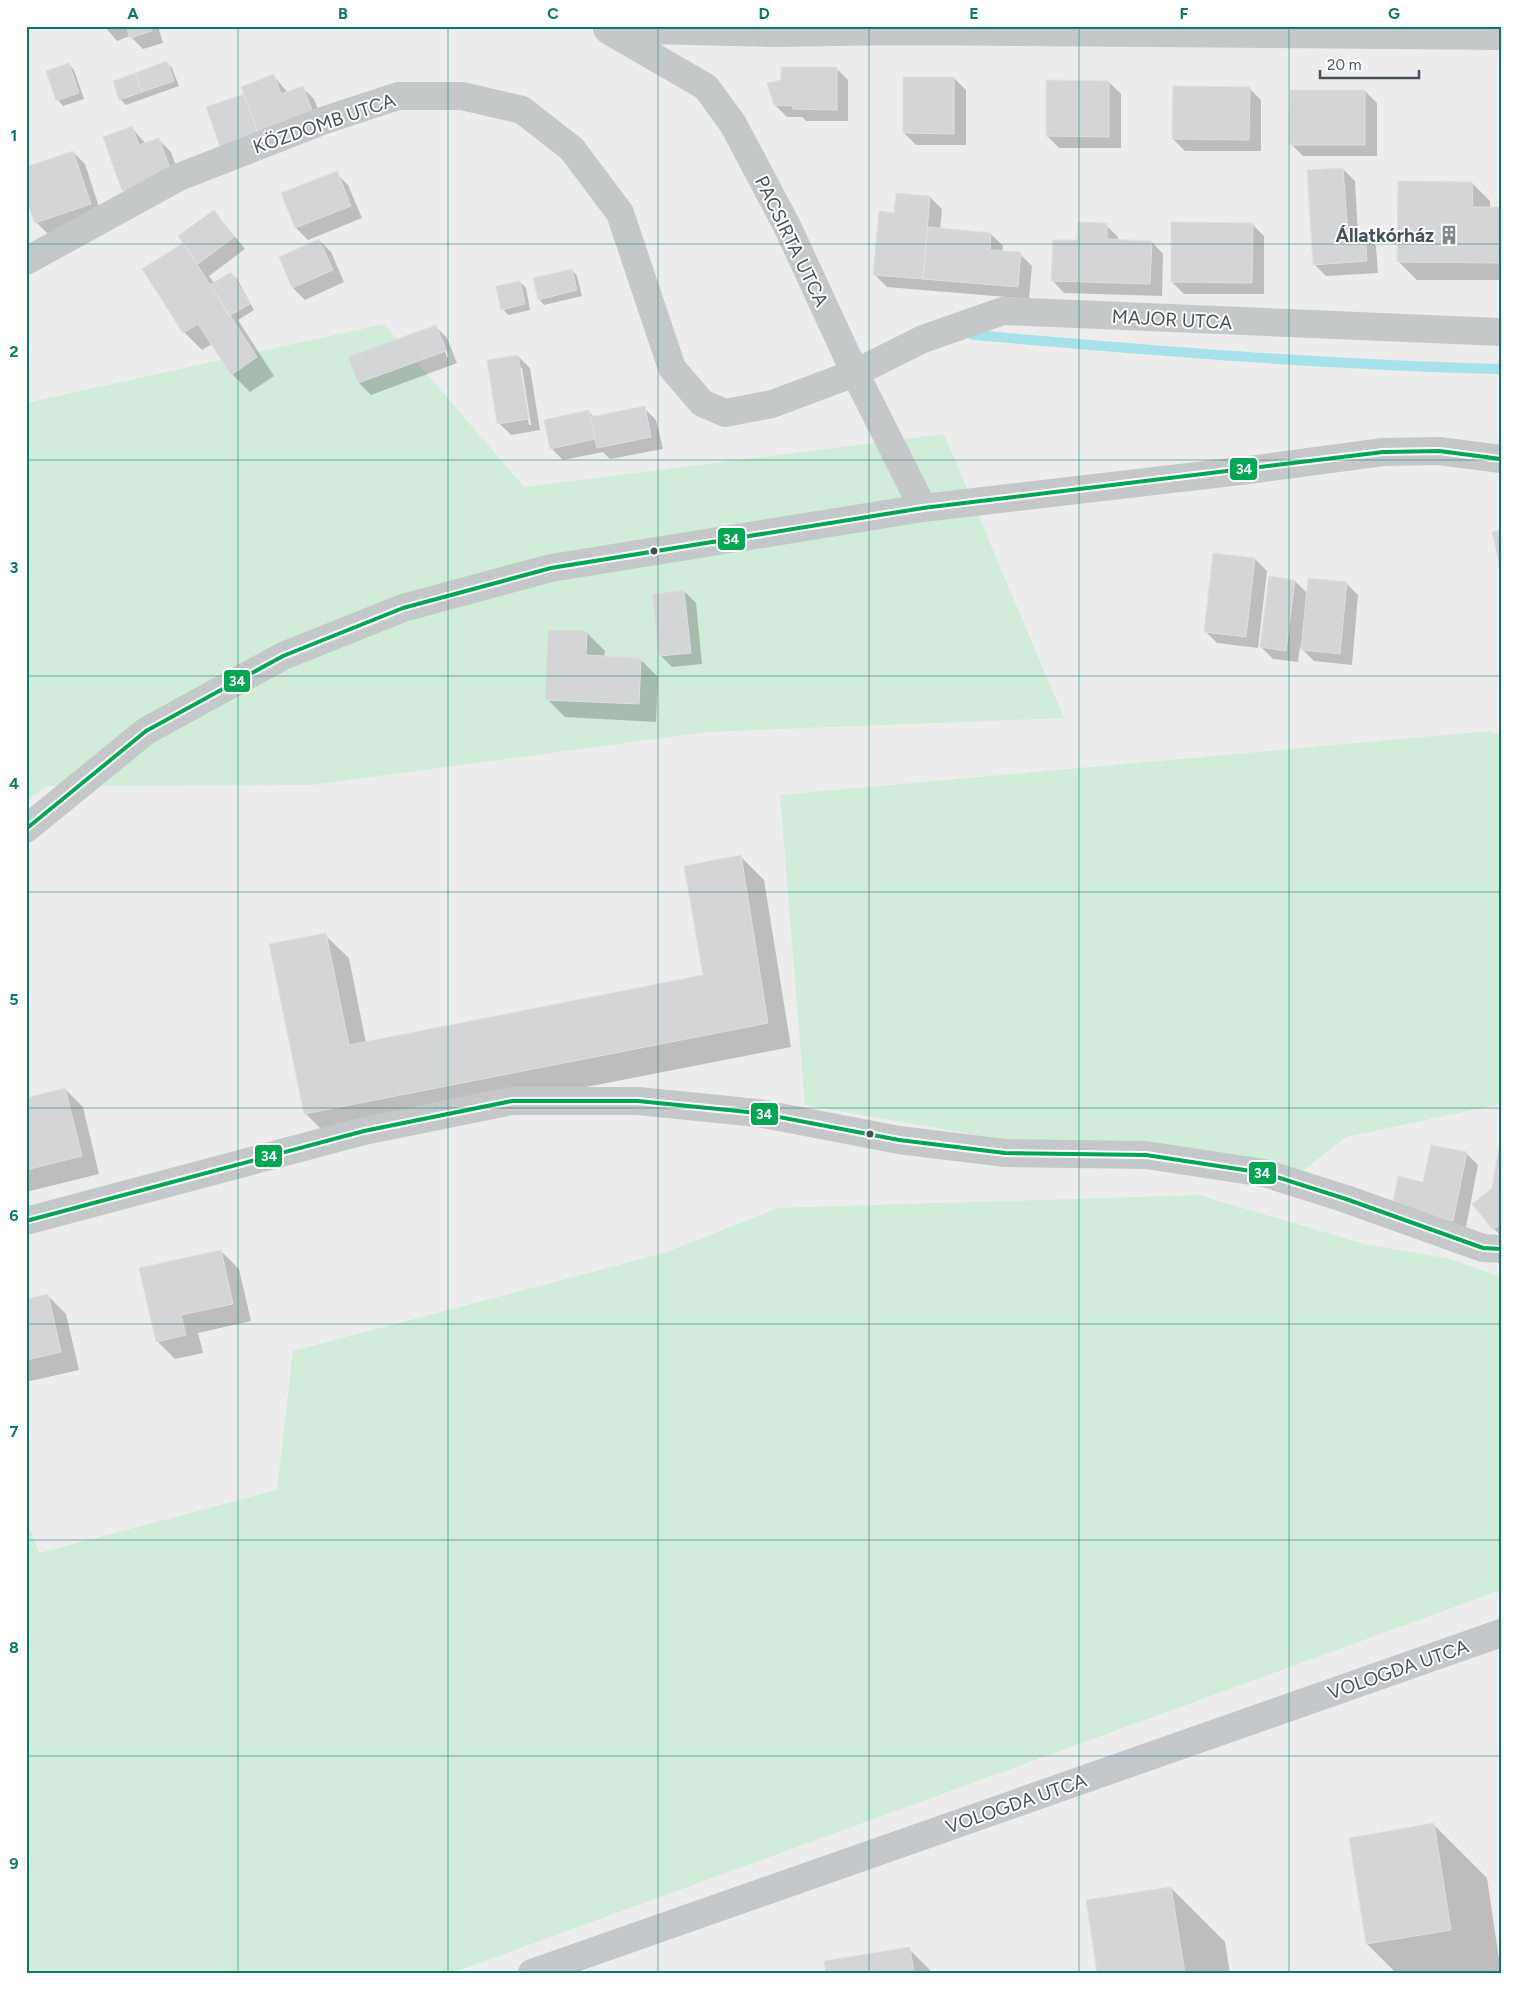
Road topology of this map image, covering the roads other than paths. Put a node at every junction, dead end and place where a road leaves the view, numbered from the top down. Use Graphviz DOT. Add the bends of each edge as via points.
graph roads {
  1 [pos="604,28"];
  2 [pos="1501,36"];
  3 [pos="26,260"];
  4 [pos="1501,332"];
  5 [pos="855,373"];
  6 [pos="1501,459"];
  7 [pos="922,508"];
  8 [pos="26,829"];
  9 [pos="26,1221"];
  10 [pos="1501,1249"];
  11 [pos="1501,1633"];
  12 [pos="532,1973"];
  1 -- 2 [label="street" via="776,33 900,31"];
  1 -- 5 [label="street, PACSIRTA UTCA" via="706,87 733,124 787,226"];
  3 -- 5 [label="street, KÖZDOMB UTCA" via="179,177 325,120 398,96 462,96 522,110 572,149 620,213 672,368 702,403 725,413 772,404"];
  4 -- 5 [label="street, MAJOR UTCA" via="1003,311 923,339"];
  5 -- 7 [label="street, PACSIRTA UTCA"];
  6 -- 7 [label="street" via="1440,451 1383,452"];
  7 -- 8 [label="street" via="551,568 403,608 282,656 146,731"];
  9 -- 10 [label="street" via="364,1131 512,1101 638,1101 758,1113 899,1140 1005,1153 1146,1155 1264,1173 1346,1198 1483,1248"];
  11 -- 12 [label="street, VOLOGDA UTCA"];
}
